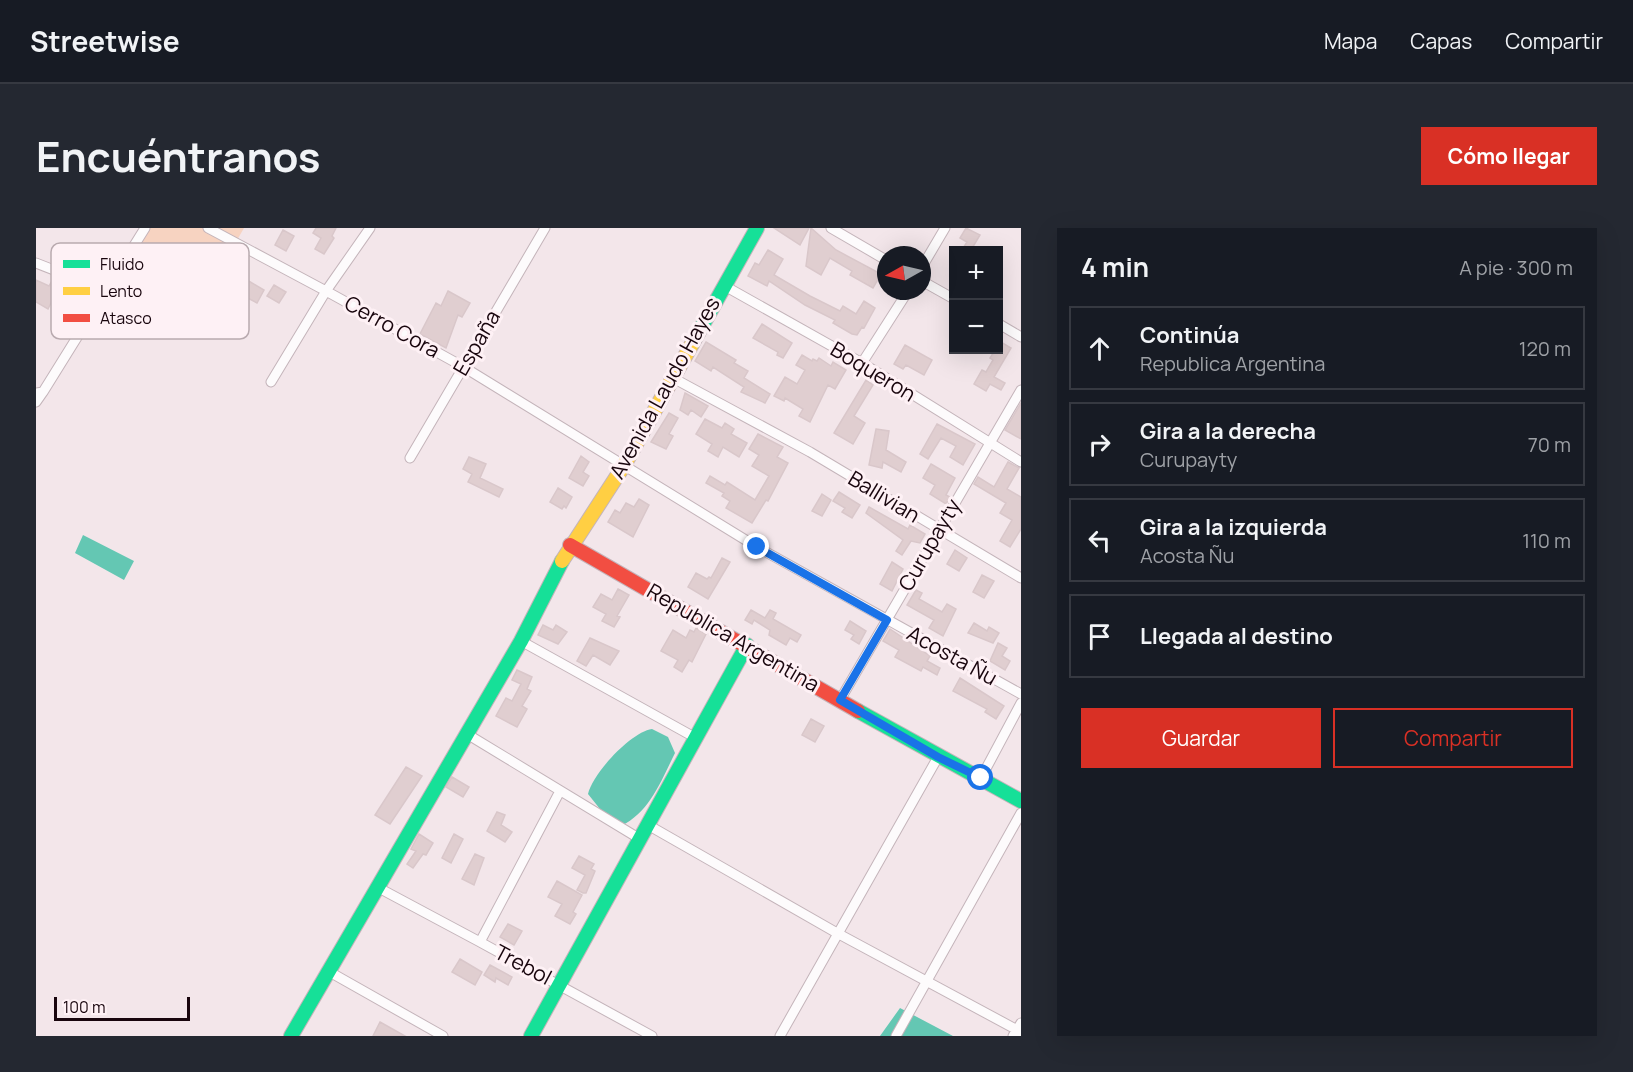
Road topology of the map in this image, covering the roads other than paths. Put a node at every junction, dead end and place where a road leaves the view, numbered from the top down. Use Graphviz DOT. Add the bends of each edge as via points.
graph roads {
  1 [pos="145,228"];
  2 [pos="208,228"];
  3 [pos="370,228"];
  4 [pos="544,228"];
  5 [pos="757,228"];
  6 [pos="831,228"];
  7 [pos="945,228"];
  8 [pos="135,243"];
  9 [pos="236,243"];
  10 [pos="249,250"];
  11 [pos="931,252"];
  12 [pos="877,255"];
  13 [pos="36,263"];
  14 [pos="51,269"];
  15 [pos="723,285"];
  16 [pos="931,285"];
  17 [pos="326,291"];
  18 [pos="949,295"];
  19 [pos="902,300"];
  20 [pos="1003,326"];
  21 [pos="1021,337"];
  22 [pos="74,339"];
  23 [pos="862,363"];
  24 [pos="462,366"];
  25 [pos="673,378"];
  26 [pos="271,382"];
  27 [pos="1021,390"];
  28 [pos="39,392"];
  29 [pos="36,402"];
  30 [pos="989,443"];
  31 [pos="410,458"];
  32 [pos="1021,462"];
  33 [pos="623,466"];
  34 [pos="939,530"];
  35 [pos="570,545"];
  36 [pos="1021,578"];
  37 [pos="887,620"];
  38 [pos="520,641"];
  39 [pos="747,645"];
  40 [pos="1021,694"];
  41 [pos="840,700"];
  42 [pos="1021,703"];
  43 [pos="467,734"];
  44 [pos="694,737"];
  45 [pos="938,757"];
  46 [pos="981,778"];
  47 [pos="560,791"];
  48 [pos="1021,801"];
  49 [pos="1021,813"];
  50 [pos="648,825"];
  51 [pos="640,839"];
  52 [pos="377,887"];
  53 [pos="837,933"];
  54 [pos="480,942"];
  55 [pos="328,971"];
  56 [pos="927,981"];
  57 [pos="560,985"];
  58 [pos="1018,1030"];
  59 [pos="291,1036"];
  60 [pos="443,1036"];
  61 [pos="531,1036"];
  62 [pos="652,1036"];
  63 [pos="780,1036"];
  64 [pos="896,1036"];
  1 -- 8 [label="street"];
  2 -- 9 [label="street"];
  3 -- 17 [label="street, Cerro Cora"];
  4 -- 24 [label="street, España"];
  5 -- 15 [label="street, Avenida Laudo Hayes"];
  6 -- 12 [label="street"];
  7 -- 11 [label="street"];
  10 -- 17 [label="street"];
  13 -- 14 [label="street"];
  15 -- 23 [label="street, Boqueron"];
  15 -- 25 [label="street, Avenida Laudo Hayes"];
  16 -- 18 [label="street"];
  17 -- 24 [label="street, Cerro Cora"];
  17 -- 26 [label="street"];
  19 -- 23 [label="street"];
  20 -- 21 [label="street"];
  22 -- 28 [label="street"];
  23 -- 30 [label="street, Boqueron"];
  24 -- 31 [label="street, España"];
  24 -- 33 [label="street, Cerro Cora"];
  25 -- 33 [label="street, Avenida Laudo Hayes"];
  25 -- 34 [label="street, Ballivian" via="810,452"];
  27 -- 30 [label="street, Curupayty"];
  28 -- 29 [label="street"];
  30 -- 32 [label="street, Boqueron"];
  30 -- 34 [label="street, Curupayty"];
  33 -- 35 [label="street, Avenida Laudo Hayes"];
  33 -- 37 [label="street, Acosta Ñu"];
  34 -- 36 [label="street, Ballivian"];
  34 -- 37 [label="street, Curupayty"];
  35 -- 38 [label="street, Avenida Laudo Hayes"];
  35 -- 39 [label="street, Republica Argentina"];
  37 -- 40 [label="street, Acosta Ñu"];
  37 -- 41 [label="street, Curupayty"];
  38 -- 43 [label="street, Avenida Laudo Hayes"];
  38 -- 44 [label="street"];
  39 -- 41 [label="street, Republica Argentina"];
  39 -- 44 [label="street"];
  41 -- 45 [label="street, Republica Argentina"];
  42 -- 46 [label="street"];
  43 -- 47 [label="street"];
  43 -- 52 [label="street, Avenida Laudo Hayes"];
  44 -- 50 [label="street"];
  45 -- 46 [label="street, Republica Argentina"];
  45 -- 53 [label="street"];
  46 -- 48 [label="street, Republica Argentina"];
  47 -- 51 [label="street"];
  47 -- 54 [label="street, Trebol"];
  49 -- 56 [label="street"];
  50 -- 51 [label="street"];
  50 -- 53 [label="street"];
  51 -- 57 [label="street"];
  52 -- 54 [label="street"];
  52 -- 55 [label="street, Avenida Laudo Hayes"];
  53 -- 56 [label="street"];
  53 -- 63 [label="street"];
  54 -- 57 [label="street, Trebol"];
  55 -- 59 [label="street, Avenida Laudo Hayes"];
  55 -- 60 [label="street"];
  56 -- 58 [label="street"];
  56 -- 64 [label="street"];
  57 -- 61 [label="street"];
  57 -- 62 [label="street, Trebol"];
}
